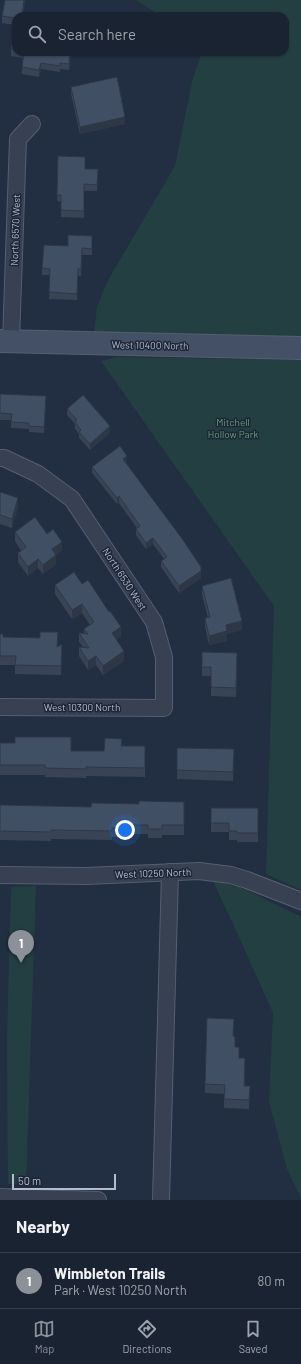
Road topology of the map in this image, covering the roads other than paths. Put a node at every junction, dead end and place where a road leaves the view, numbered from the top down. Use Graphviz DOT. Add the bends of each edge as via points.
graph roads {
  1 [pos="32,124"];
  2 [pos="6,341"];
  3 [pos="301,348"];
  4 [pos="0,458"];
  5 [pos="0,707"];
  6 [pos="164,708"];
  7 [pos="170,872"];
  8 [pos="0,875"];
  9 [pos="301,902"];
  10 [pos="0,1197"];
  11 [pos="98,1200"];
  12 [pos="161,1200"];
  1 -- 2 [label="street, North 6570 West" via="18,139"];
  2 -- 3 [label="street, West 10400 North"];
  4 -- 6 [label="street, North 6530 West" via="38,474 72,499 154,622 164,657"];
  5 -- 6 [label="street, West 10300 North"];
  7 -- 8 [label="street, West 10250 North" via="86,876"];
  7 -- 9 [label="street, West 10250 North" via="199,871 231,875 263,885"];
  7 -- 12 [label="street"];
  10 -- 11 [label="street"];
}
